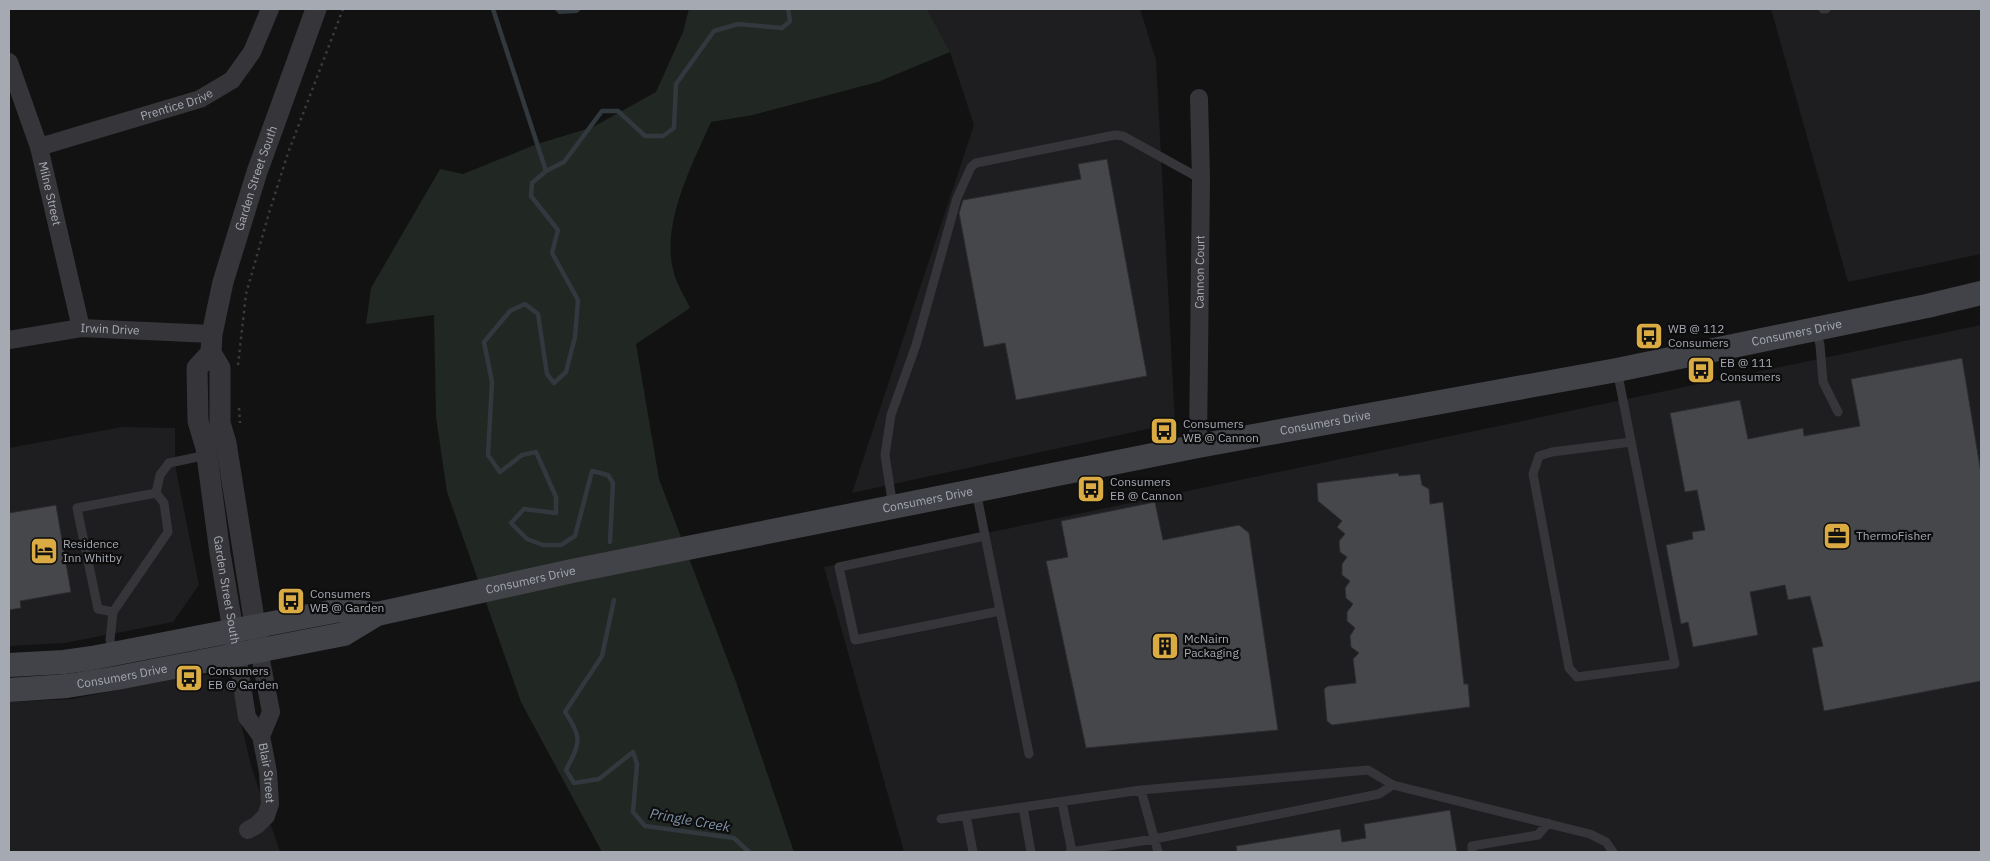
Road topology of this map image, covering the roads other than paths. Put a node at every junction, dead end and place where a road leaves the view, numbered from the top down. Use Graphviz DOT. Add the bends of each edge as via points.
graph roads {
  1 [pos="270,9"];
  2 [pos="316,9"];
  3 [pos="9,62"];
  4 [pos="1199,98"];
  5 [pos="39,147"];
  6 [pos="1201,179"];
  7 [pos="1981,292"];
  8 [pos="81,328"];
  9 [pos="1816,329"];
  10 [pos="9,340"];
  11 [pos="212,343"];
  12 [pos="1617,370"];
  13 [pos="1838,412"];
  14 [pos="1631,442"];
  15 [pos="1198,446"];
  16 [pos="207,455"];
  17 [pos="976,490"];
  18 [pos="156,494"];
  19 [pos="893,508"];
  20 [pos="986,536"];
  21 [pos="1000,611"];
  22 [pos="113,612"];
  23 [pos="377,614"];
  24 [pos="244,628"];
  25 [pos="248,652"];
  26 [pos="114,654"];
  27 [pos="9,665"];
  28 [pos="9,690"];
  29 [pos="262,736"];
  30 [pos="1029,754"];
  31 [pos="1393,785"];
  32 [pos="1141,790"];
  33 [pos="1062,802"];
  34 [pos="1023,807"];
  35 [pos="966,815"];
  36 [pos="941,819"];
  37 [pos="1548,823"];
  38 [pos="248,830"];
  39 [pos="1154,839"];
  40 [pos="973,852"];
  41 [pos="1031,852"];
  42 [pos="1071,852"];
  43 [pos="1158,852"];
  44 [pos="1472,852"];
  45 [pos="1613,852"];
  1 -- 5 [label="street, Prentice Drive" via="252,52 232,80 216,90 200,99"];
  2 -- 11 [label="street, Garden Street South" via="234,240"];
  3 -- 5 [label="street, Milne Street"];
  4 -- 6 [label="street, Cannon Court"];
  5 -- 8 [label="street, Milne Street"];
  6 -- 15 [label="street, Cannon Court"];
  6 -- 19 [label="lane" via="1116,135 976,163 971,167 957,198 916,346 890,415 885,455"];
  7 -- 9 [label="main road, Consumers Drive"];
  8 -- 10 [label="street, Irwin Drive"];
  8 -- 11 [label="street, Irwin Drive"];
  9 -- 12 [label="main road, Consumers Drive"];
  9 -- 13 [label="lane" via="1823,382"];
  11 -- 16 [label="street, Garden Street South" via="197,368 198,421"];
  11 -- 24 [label="street, Garden Street South" via="220,368 220,423 226,443"];
  12 -- 14 [label="lane"];
  12 -- 15 [label="main road, Consumers Drive"];
  14 -- 14 [label="lane" via="1675,664 1577,677 1569,668 1533,474 1539,456 1545,454"];
  15 -- 17 [label="main road, Consumers Drive"];
  16 -- 18 [label="lane" via="169,462 160,475"];
  16 -- 24 [label="street, Garden Street South"];
  17 -- 19 [label="main road, Consumers Drive"];
  17 -- 20 [label="lane"];
  18 -- 22 [label="lane" via="164,503 168,532"];
  18 -- 22 [label="lane" via="77,508 98,608"];
  19 -- 23 [label="main road, Consumers Drive" via="572,571"];
  20 -- 21 [label="lane"];
  20 -- 21 [label="lane" via="839,567 855,640"];
  21 -- 30 [label="lane"];
  22 -- 26 [label="lane" via="110,640"];
  23 -- 24 [label="main road, Consumers Drive" via="340,610"];
  23 -- 25 [label="main road, Consumers Drive" via="344,634"];
  24 -- 25 [label="street, Garden Street South"];
  24 -- 26 [label="main road, Consumers Drive"];
  25 -- 28 [label="main road, Consumers Drive" via="67,686"];
  25 -- 29 [label="street, Blair Street" via="270,712"];
  25 -- 29 [label="street, Blair Street" via="247,717"];
  26 -- 27 [label="main road, Consumers Drive" via="64,662"];
  29 -- 38 [label="street, Blair Street" via="270,804 266,816"];
  31 -- 32 [label="lane" via="1368,770"];
  31 -- 37 [label="lane"];
  31 -- 39 [label="lane" via="1379,794"];
  32 -- 33 [label="lane"];
  32 -- 39 [label="lane"];
  33 -- 34 [label="lane"];
  33 -- 42 [label="lane"];
  34 -- 35 [label="lane"];
  34 -- 41 [label="lane"];
  35 -- 36 [label="lane"];
  35 -- 40 [label="lane"];
  37 -- 44 [label="lane" via="1538,836 1472,846"];
  37 -- 45 [label="lane" via="1590,834 1606,842"];
  39 -- 42 [label="lane"];
  39 -- 43 [label="lane"];
}
